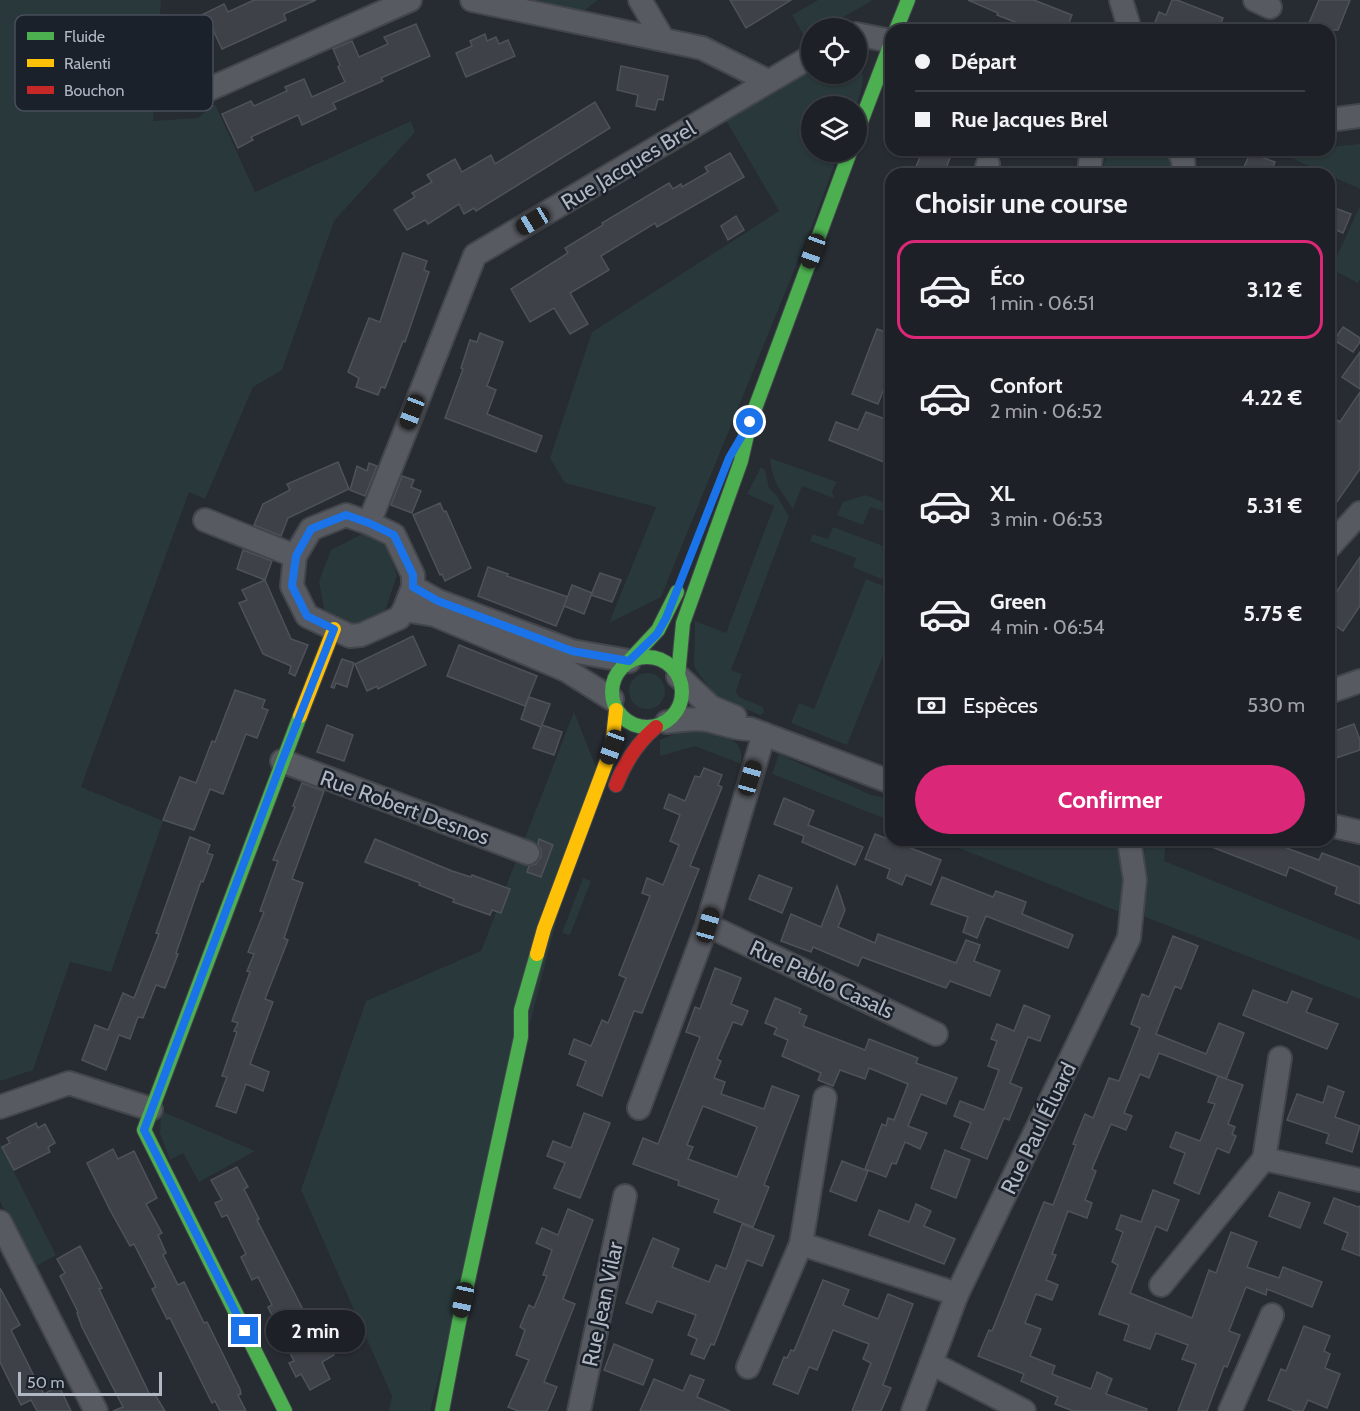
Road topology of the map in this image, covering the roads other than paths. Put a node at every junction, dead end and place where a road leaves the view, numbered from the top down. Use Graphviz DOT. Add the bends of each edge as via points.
graph roads {
  1 [pos="410,0"];
  2 [pos="472,0"];
  3 [pos="640,0"];
  4 [pos="908,0"];
  5 [pos="1121,0"];
  6 [pos="898,24"];
  7 [pos="1128,24"];
  8 [pos="867,36"];
  9 [pos="663,39"];
  10 [pos="885,40"];
  11 [pos="885,58"];
  12 [pos="801,62"];
  13 [pos="768,81"];
  14 [pos="213,87"];
  15 [pos="867,106"];
  16 [pos="1360,116"];
  17 [pos="1335,119"];
  18 [pos="846,162"];
  19 [pos="750,422"];
  20 [pos="1360,513"];
  21 [pos="706,518"];
  22 [pos="205,520"];
  23 [pos="369,523"];
  24 [pos="1335,540"];
  25 [pos="296,556"];
  26 [pos="684,574"];
  27 [pos="413,587"];
  28 [pos="404,610"];
  29 [pos="334,629"];
  30 [pos="629,661"];
  31 [pos="678,676"];
  32 [pos="1360,681"];
  33 [pos="1335,690"];
  34 [pos="614,705"];
  35 [pos="662,724"];
  36 [pos="757,731"];
  37 [pos="282,761"];
  38 [pos="885,780"];
  39 [pos="611,796"];
  40 [pos="1335,826"];
  41 [pos="1360,832"];
  42 [pos="1130,846"];
  43 [pos="528,853"];
  44 [pos="577,881"];
  45 [pos="708,925"];
  46 [pos="936,1034"];
  47 [pos="521,1036"];
  48 [pos="1280,1058"];
  49 [pos="825,1098"];
  50 [pos="0,1107"];
  51 [pos="639,1108"];
  52 [pos="151,1109"];
  53 [pos="1264,1159"];
  54 [pos="1360,1180"];
  55 [pos="625,1196"];
  56 [pos="0,1222"];
  57 [pos="801,1244"];
  58 [pos="1161,1285"];
  59 [pos="957,1294"];
  60 [pos="1272,1315"];
  61 [pos="931,1363"];
  62 [pos="748,1367"];
  63 [pos="96,1411"];
  64 [pos="285,1411"];
  65 [pos="441,1411"];
  66 [pos="579,1411"];
  67 [pos="913,1411"];
  68 [pos="1024,1411"];
  69 [pos="1230,1411"];
  1 -- 14 [label="street"];
  2 -- 9 [label="street"];
  3 -- 9 [label="street"];
  4 -- 6 [label="main road"];
  5 -- 7 [label="street"];
  8 -- 10 [label="street"];
  9 -- 13 [label="street" via="702,48"];
  11 -- 15 [label="main road"];
  12 -- 13 [label="street, Rue Jacques Brel"];
  13 -- 23 [label="street, Rue Jacques Brel" via="475,255"];
  16 -- 17 [label="street"];
  18 -- 19 [label="main road"];
  19 -- 21 [label="main road" via="729,458"];
  19 -- 31 [label="main road" via="741,461 683,623"];
  20 -- 24 [label="street"];
  22 -- 25 [label="street"];
  23 -- 25 [label="street" via="346,515 311,529"];
  23 -- 27 [label="street" via="394,535 413,575"];
  25 -- 29 [label="street" via="292,586 307,616"];
  26 -- 30 [label="main road" via="657,634"];
  27 -- 28 [label="street"];
  27 -- 30 [label="street" via="438,601 572,651"];
  28 -- 29 [label="street" via="399,618 361,635 350,636"];
  28 -- 34 [label="street" via="435,615 566,670 589,683"];
  29 -- 37 [label="main road"];
  30 -- 31 [label="main road" via="640,657 662,660"];
  30 -- 34 [label="main road" via="611,688"];
  31 -- 35 [label="main road" via="682,696 674,715"];
  31 -- 36 [label="street" via="711,707"];
  32 -- 33 [label="street"];
  34 -- 35 [label="main road" via="623,719 632,724"];
  34 -- 47 [label="main road" via="612,747 544,929 521,1010"];
  35 -- 36 [label="street" via="694,719"];
  35 -- 39 [label="main road" via="644,736 630,753"];
  36 -- 38 [label="street"];
  36 -- 45 [label="street"];
  37 -- 43 [label="street, Rue Robert Desnos"];
  37 -- 52 [label="main road"];
  40 -- 41 [label="street"];
  42 -- 59 [label="street, Rue Paul Éluard" via="1135,880 1130,938"];
  44 -- 47 [label="main road"];
  45 -- 46 [label="street, Rue Pablo Casals"];
  45 -- 51 [label="street"];
  47 -- 65 [label="main road"];
  48 -- 53 [label="street"];
  49 -- 57 [label="street"];
  50 -- 52 [label="street" via="69,1083"];
  52 -- 64 [label="main road" via="144,1130"];
  53 -- 54 [label="street"];
  53 -- 58 [label="street"];
  55 -- 66 [label="street, Rue Jean Vilar"];
  56 -- 63 [label="street"];
  57 -- 59 [label="street"];
  57 -- 62 [label="street"];
  59 -- 61 [label="street, Rue Paul Éluard"];
  60 -- 69 [label="street"];
  61 -- 67 [label="street, Rue Paul Éluard"];
  61 -- 68 [label="street"];
}
